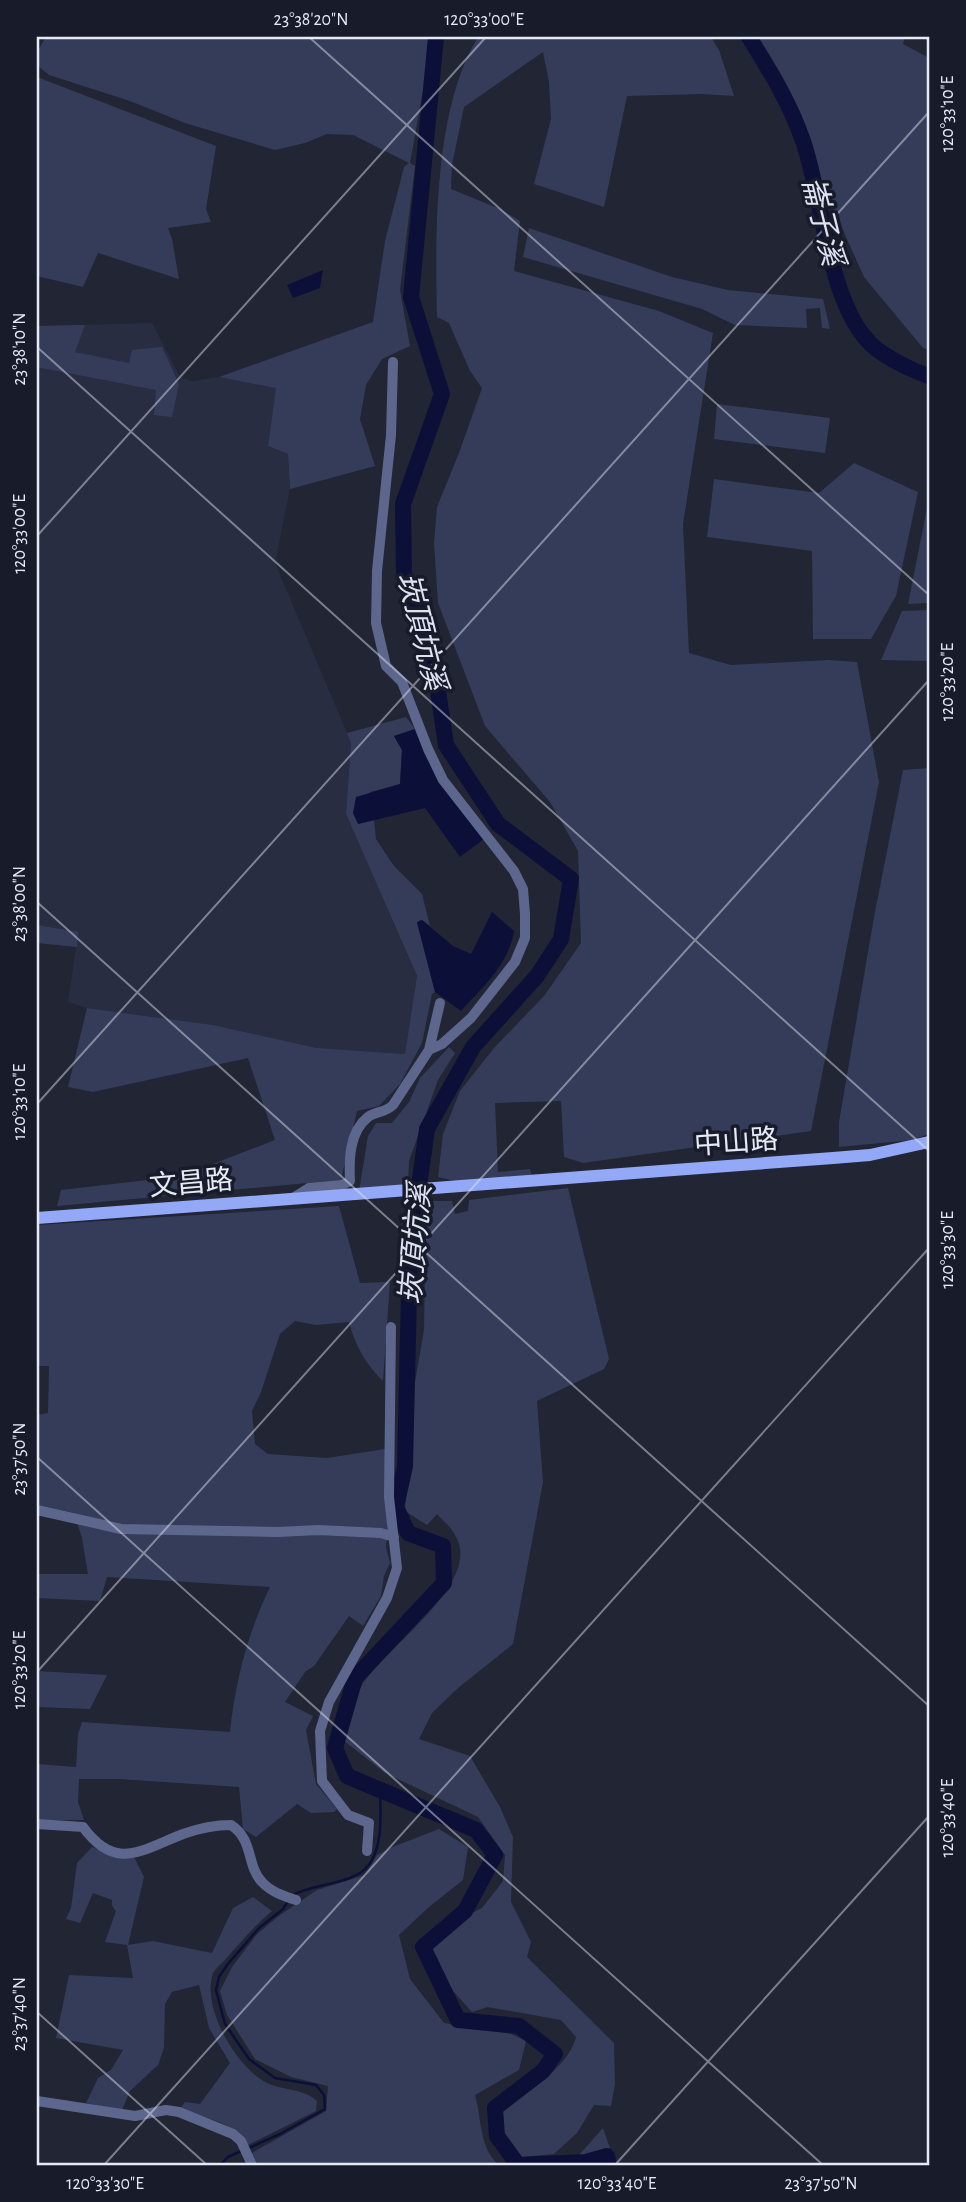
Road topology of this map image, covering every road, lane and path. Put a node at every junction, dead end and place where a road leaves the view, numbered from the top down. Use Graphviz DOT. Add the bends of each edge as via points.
graph roads {
  1 [pos="393,362"];
  2 [pos="440,1003"];
  3 [pos="429,1050"];
  4 [pos="929,1142"];
  5 [pos="350,1193"];
  6 [pos="292,1198"];
  7 [pos="37,1218"];
  8 [pos="391,1327"];
  9 [pos="37,1510"];
  10 [pos="394,1537"];
  11 [pos="37,1824"];
  12 [pos="368,1851"];
  13 [pos="296,1900"];
  14 [pos="37,2101"];
  15 [pos="249,2160"];
  1 -- 3 [label="street" via="391,435 377,571 376,623 386,666 402,682 443,780 514,871 523,888 525,914 525,938 515,962 471,1018"];
  2 -- 3 [label="street"];
  3 -- 6 [label="street" via="387,1112 370,1115 358,1128 348,1156 350,1181 309,1188"];
  4 -- 5 [label="main road, 中山路" via="870,1155"];
  5 -- 6 [label="main road, 文昌路"];
  6 -- 7 [label="main road, 文昌路"];
  8 -- 10 [label="street" via="389,1497"];
  9 -- 10 [label="street" via="121,1529 318,1530"];
  10 -- 12 [label="street" via="397,1568 387,1598 329,1702 320,1731 322,1781 348,1815 369,1823"];
  11 -- 13 [label="street" via="83,1827 102,1849 131,1854 183,1834 231,1825 250,1849 262,1882"];
  14 -- 15 [label="street" via="135,2116 179,2112 233,2134"];
}
